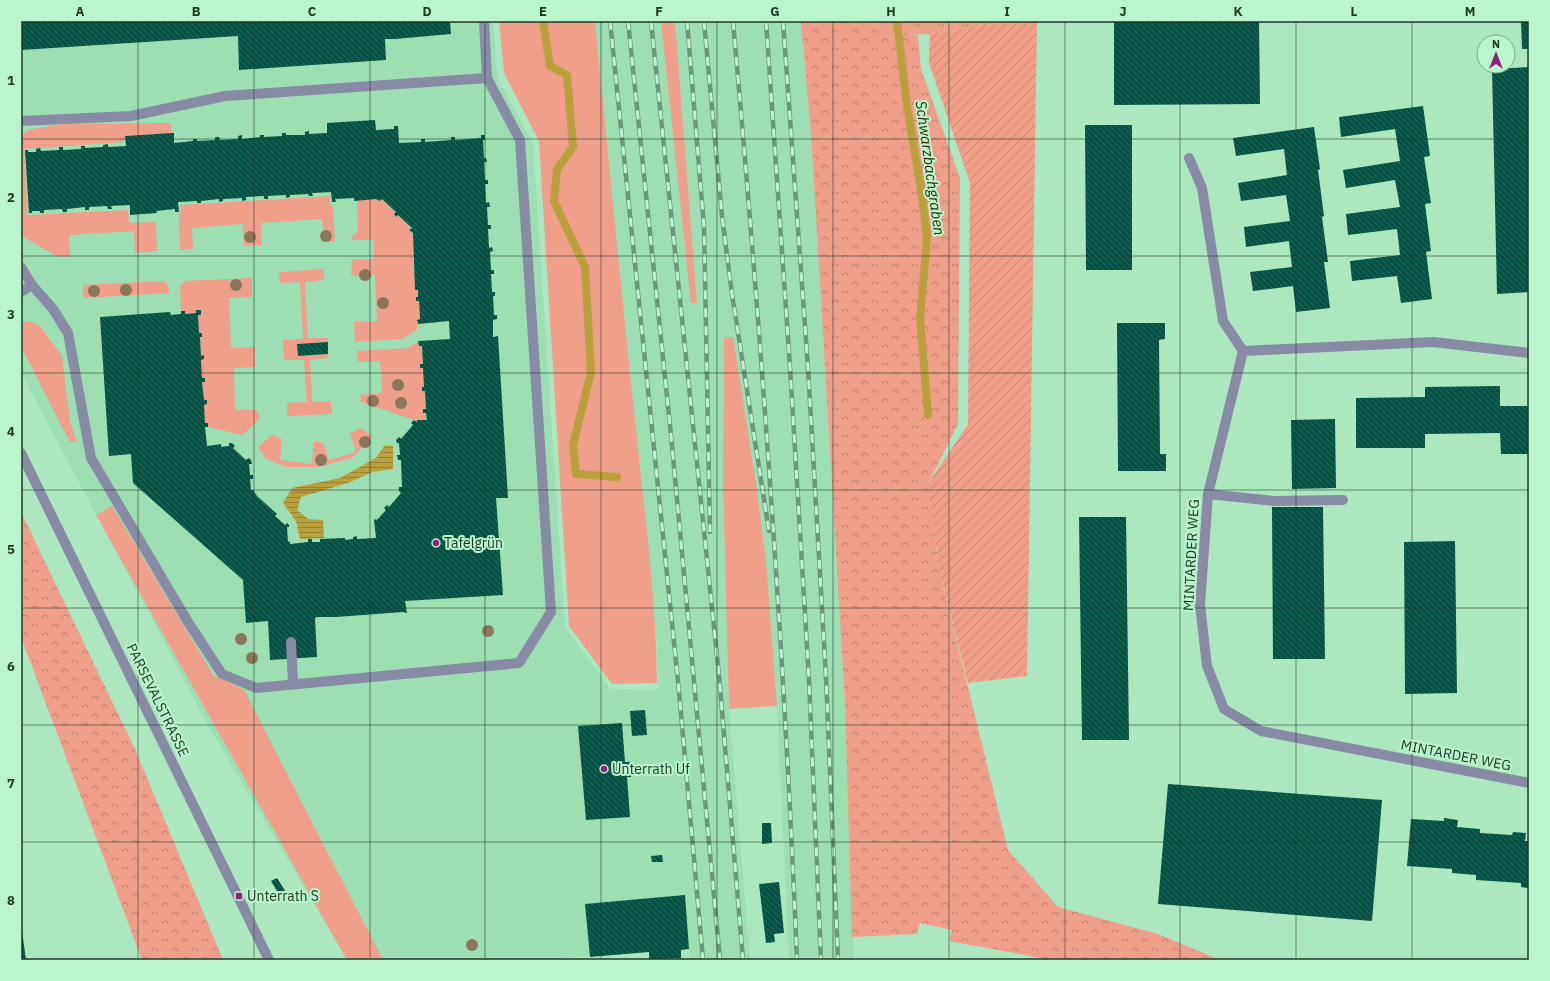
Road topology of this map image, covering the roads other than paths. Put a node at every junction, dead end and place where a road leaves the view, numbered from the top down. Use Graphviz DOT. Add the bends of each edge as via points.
graph roads {
  1 [pos="484,21"];
  2 [pos="487,78"];
  3 [pos="21,121"];
  4 [pos="1189,158"];
  5 [pos="21,267"];
  6 [pos="32,285"];
  7 [pos="21,292"];
  8 [pos="1243,351"];
  9 [pos="1529,353"];
  10 [pos="21,453"];
  11 [pos="1208,494"];
  12 [pos="1343,500"];
  13 [pos="291,642"];
  14 [pos="293,684"];
  15 [pos="1529,783"];
  16 [pos="269,960"];
  1 -- 2 [label="street"];
  2 -- 3 [label="street" via="225,96 131,116"];
  2 -- 14 [label="street" via="520,140 551,612 519,663"];
  4 -- 8 [label="street" via="1202,188 1223,321"];
  5 -- 6 [label="street"];
  6 -- 7 [label="street"];
  6 -- 14 [label="street" via="53,309 68,334 91,458 222,674 256,688"];
  8 -- 9 [label="street" via="1433,342"];
  8 -- 11 [label="street, MINTARDER WEG"];
  10 -- 16 [label="street, PARSEVALSTRASSE"];
  11 -- 12 [label="street" via="1274,501"];
  11 -- 15 [label="street, MINTARDER WEG" via="1200,605 1207,666 1224,709 1261,731"];
  13 -- 14 [label="street"];
}
